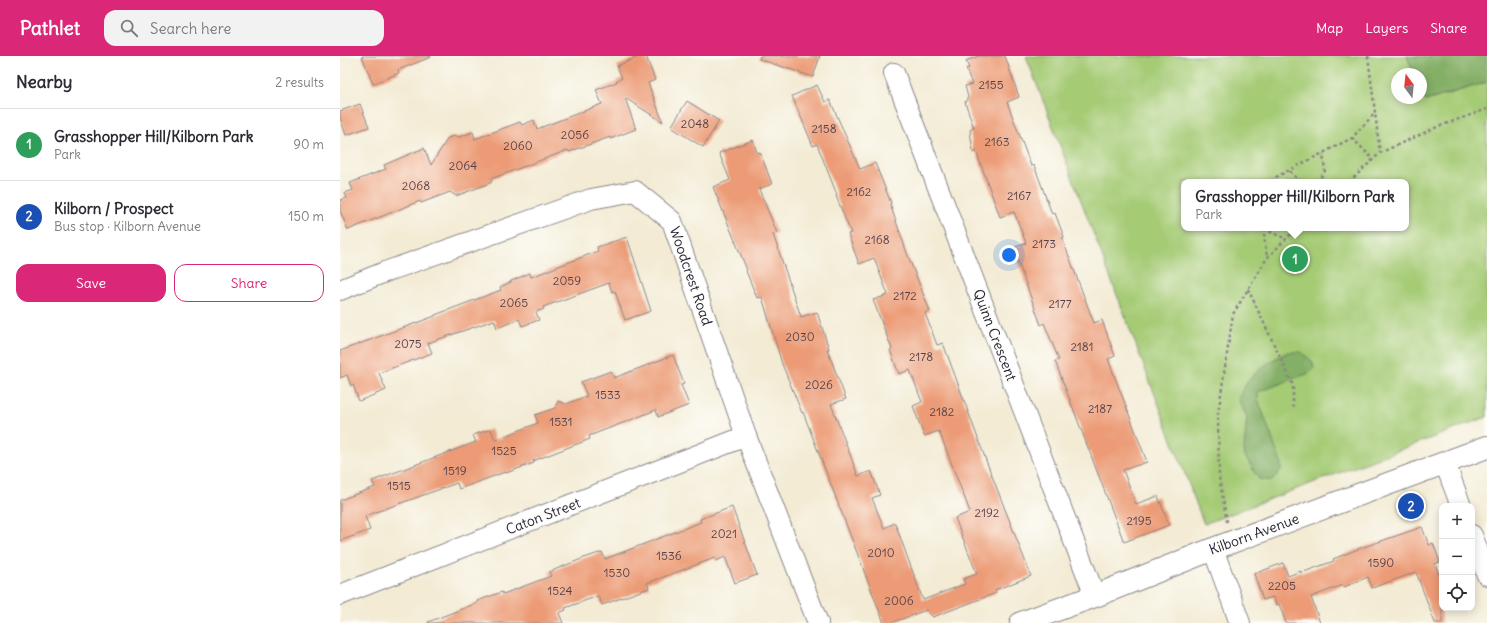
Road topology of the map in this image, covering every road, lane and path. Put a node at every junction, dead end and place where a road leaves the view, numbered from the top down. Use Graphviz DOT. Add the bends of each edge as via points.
graph roads {
  1 [pos="1368,56"];
  2 [pos="894,73"];
  3 [pos="1487,109"];
  4 [pos="1375,113"];
  5 [pos="1352,138"];
  6 [pos="1380,153"];
  7 [pos="1323,154"];
  8 [pos="1373,159"];
  9 [pos="1290,171"];
  10 [pos="1274,179"];
  11 [pos="1297,179"];
  12 [pos="1319,179"];
  13 [pos="1352,179"];
  14 [pos="1263,231"];
  15 [pos="1269,231"];
  16 [pos="1294,231"];
  17 [pos="1286,239"];
  18 [pos="1267,258"];
  19 [pos="1248,289"];
  20 [pos="340,290"];
  21 [pos="1293,407"];
  22 [pos="746,436"];
  23 [pos="1487,448"];
  24 [pos="1445,463"];
  25 [pos="1460,503"];
  26 [pos="1474,539"];
  27 [pos="1233,541"];
  28 [pos="1213,549"];
  29 [pos="1487,575"];
  30 [pos="340,595"];
  31 [pos="1095,596"];
  32 [pos="818,623"];
  33 [pos="1021,623"];
  34 [pos="1240,623"];
  1 -- 4 [label="path"];
  2 -- 31 [label="street, Quinn Crescent"];
  3 -- 6 [label="path" via="1437,126"];
  4 -- 5 [label="path"];
  4 -- 6 [label="path"];
  5 -- 7 [label="path"];
  5 -- 8 [label="path"];
  6 -- 8 [label="path"];
  7 -- 9 [label="path"];
  7 -- 12 [label="path" via="1325,171"];
  8 -- 13 [label="path"];
  9 -- 10 [label="path"];
  9 -- 11 [label="path"];
  14 -- 18 [label="path"];
  15 -- 17 [label="path"];
  16 -- 17 [label="path"];
  17 -- 18 [label="path"];
  18 -- 19 [label="path"];
  19 -- 21 [label="path" via="1293,385"];
  19 -- 27 [label="path" via="1233,314 1218,414 1219,477 1226,520"];
  20 -- 22 [label="street, Woodcrest Road" via="591,199 635,191 672,221"];
  22 -- 30 [label="street, Caton Street"];
  22 -- 32 [label="street, Woodcrest Road"];
  23 -- 24 [label="street, Kilborn Avenue"];
  24 -- 25 [label="street"];
  24 -- 27 [label="street, Kilborn Avenue"];
  26 -- 29 [label="street"];
  27 -- 28 [label="street, Kilborn Avenue"];
  28 -- 31 [label="street, Kilborn Avenue"];
  28 -- 34 [label="street"];
  31 -- 33 [label="street, Kilborn Avenue"];
}
